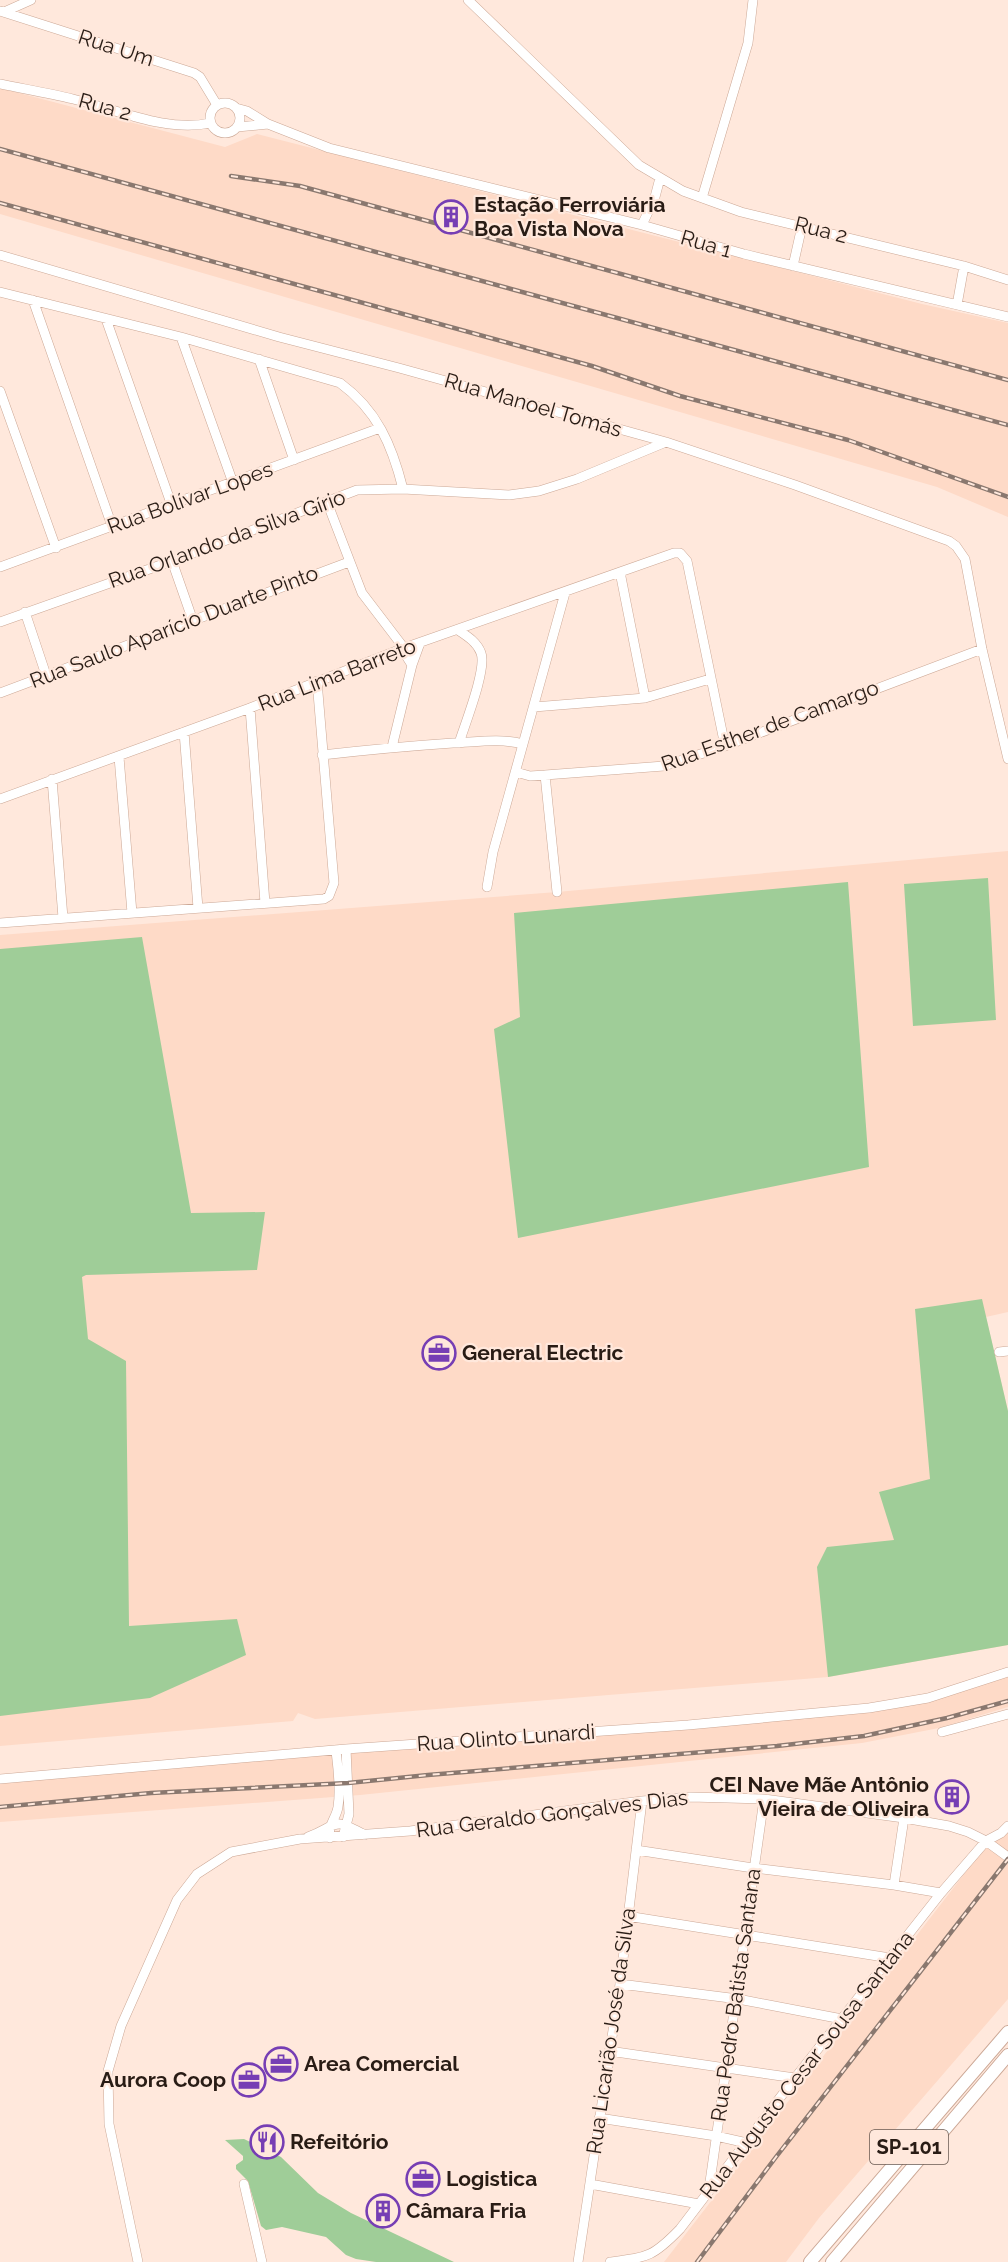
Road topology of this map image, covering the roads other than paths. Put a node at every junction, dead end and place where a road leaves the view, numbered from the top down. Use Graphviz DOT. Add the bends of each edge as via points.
graph roads {
  1 [pos="31,0"];
  2 [pos="468,0"];
  3 [pos="753,0"];
  4 [pos="2,11"];
  5 [pos="0,84"];
  6 [pos="217,105"];
  7 [pos="236,108"];
  8 [pos="210,123"];
  9 [pos="268,124"];
  10 [pos="237,127"];
  11 [pos="660,178"];
  12 [pos="702,198"];
  13 [pos="642,225"];
  14 [pos="802,225"];
  15 [pos="0,255"];
  16 [pos="793,266"];
  17 [pos="964,266"];
  18 [pos="1008,280"];
  19 [pos="0,292"];
  20 [pos="33,300"];
  21 [pos="957,305"];
  22 [pos="1008,317"];
  23 [pos="106,319"];
  24 [pos="181,337"];
  25 [pos="259,359"];
  26 [pos="0,391"];
  27 [pos="380,428"];
  28 [pos="666,442"];
  29 [pos="294,460"];
  30 [pos="233,483"];
  31 [pos="403,489"];
  32 [pos="327,502"];
  33 [pos="172,506"];
  34 [pos="112,526"];
  35 [pos="56,548"];
  36 [pos="172,561"];
  37 [pos="349,562"];
  38 [pos="1,565"];
  39 [pos="620,572"];
  40 [pos="565,593"];
  41 [pos="25,612"];
  42 [pos="193,621"];
  43 [pos="0,622"];
  44 [pos="470,626"];
  45 [pos="458,630"];
  46 [pos="471,638"];
  47 [pos="420,644"];
  48 [pos="404,648"];
  49 [pos="982,649"];
  50 [pos="412,665"];
  51 [pos="46,675"];
  52 [pos="710,680"];
  53 [pos="317,681"];
  54 [pos="0,693"];
  55 [pos="645,698"];
  56 [pos="534,707"];
  57 [pos="250,708"];
  58 [pos="184,732"];
  59 [pos="459,743"];
  60 [pos="523,744"];
  61 [pos="725,746"];
  62 [pos="392,747"];
  63 [pos="322,755"];
  64 [pos="119,757"];
  65 [pos="1008,759"];
  66 [pos="516,772"];
  67 [pos="545,775"];
  68 [pos="52,779"];
  69 [pos="0,800"];
  70 [pos="487,887"];
  71 [pos="557,892"];
  72 [pos="265,903"];
  73 [pos="198,908"];
  74 [pos="132,913"];
  75 [pos="63,918"];
  76 [pos="0,923"];
  77 [pos="1008,1672"];
  78 [pos="1008,1714"];
  79 [pos="942,1732"];
  80 [pos="341,1750"];
  81 [pos="0,1779"];
  82 [pos="764,1799"];
  83 [pos="642,1801"];
  84 [pos="904,1818"];
  85 [pos="331,1824"];
  86 [pos="347,1825"];
  87 [pos="1008,1826"];
  88 [pos="365,1835"];
  89 [pos="343,1837"];
  90 [pos="330,1838"];
  91 [pos="300,1839"];
  92 [pos="986,1841"];
  93 [pos="636,1850"];
  94 [pos="1008,1857"];
  95 [pos="753,1868"];
  96 [pos="894,1885"];
  97 [pos="941,1893"];
  98 [pos="627,1916"];
  99 [pos="746,1934"];
  100 [pos="890,1958"];
  101 [pos="620,1984"];
  102 [pos="738,1999"];
  103 [pos="842,2019"];
  104 [pos="1008,2032"];
  105 [pos="609,2051"];
  106 [pos="1008,2055"];
  107 [pos="726,2067"];
  108 [pos="795,2078"];
  109 [pos="599,2118"];
  110 [pos="716,2136"];
  111 [pos="747,2143"];
  112 [pos="244,2184"];
  113 [pos="590,2184"];
  114 [pos="709,2192"];
  115 [pos="699,2204"];
  116 [pos="138,2262"];
  117 [pos="262,2262"];
  118 [pos="578,2262"];
  119 [pos="610,2262"];
  120 [pos="810,2262"];
  121 [pos="832,2262"];
  1 -- 4 [label="street"];
  2 -- 11 [label="street, Rua 2" via="639,165"];
  3 -- 12 [label="street" via="748,43"];
  4 -- 6 [label="street, Rua Um" via="194,73"];
  5 -- 8 [label="street, Rua 2" via="170,124 193,127"];
  6 -- 7 [label="street" via="231,103"];
  6 -- 8 [label="street" via="210,113"];
  7 -- 9 [label="street, Rua 1"];
  7 -- 10 [label="street" via="240,114"];
  8 -- 10 [label="street" via="222,133"];
  9 -- 10 [label="street, Rua 1"];
  9 -- 13 [label="street, Rua 1" via="329,148"];
  11 -- 12 [label="street, Rua 2"];
  11 -- 13 [label="street"];
  12 -- 14 [label="street, Rua 2" via="741,212"];
  13 -- 16 [label="street, Rua 1"];
  14 -- 16 [label="street"];
  14 -- 17 [label="street, Rua 2"];
  15 -- 28 [label="street, Rua Manoel Tomás" via="279,337"];
  16 -- 21 [label="street, Rua 1"];
  17 -- 18 [label="street, Rua 2"];
  17 -- 21 [label="street"];
  19 -- 20 [label="street"];
  20 -- 23 [label="street"];
  20 -- 34 [label="street"];
  21 -- 22 [label="street, Rua 1"];
  23 -- 24 [label="street"];
  23 -- 33 [label="street"];
  24 -- 25 [label="street"];
  24 -- 30 [label="street"];
  25 -- 27 [label="street" via="340,383 358,396"];
  25 -- 29 [label="street"];
  26 -- 35 [label="street"];
  27 -- 29 [label="street, Rua Bolívar Lopes"];
  27 -- 31 [label="street"];
  28 -- 31 [label="street, Rua Orlando da Silva Gírio" via="539,491 500,495"];
  28 -- 49 [label="street, Rua Manoel Tomás" via="950,541 965,559"];
  29 -- 30 [label="street, Rua Bolívar Lopes"];
  30 -- 33 [label="street, Rua Bolívar Lopes"];
  31 -- 32 [label="street, Rua Orlando da Silva Gírio" via="357,490"];
  32 -- 36 [label="street, Rua Orlando da Silva Gírio"];
  32 -- 37 [label="street"];
  33 -- 34 [label="street, Rua Bolívar Lopes"];
  34 -- 35 [label="street, Rua Bolívar Lopes"];
  35 -- 38 [label="street, Rua Bolívar Lopes"];
  36 -- 41 [label="street, Rua Orlando da Silva Gírio"];
  36 -- 42 [label="street"];
  37 -- 42 [label="street, Rua Saulo Aparício Duarte Pinto"];
  37 -- 48 [label="street" via="362,593"];
  39 -- 40 [label="street, Rua Lima Barreto"];
  39 -- 52 [label="street, Rua Lima Barreto" via="674,553 687,561"];
  39 -- 55 [label="street"];
  40 -- 44 [label="street, Rua Lima Barreto"];
  40 -- 56 [label="street"];
  41 -- 43 [label="street, Rua Orlando da Silva Gírio"];
  41 -- 51 [label="street"];
  42 -- 51 [label="street, Rua Saulo Aparício Duarte Pinto"];
  44 -- 45 [label="street, Rua Lima Barreto"];
  44 -- 46 [label="street"];
  45 -- 46 [label="street"];
  45 -- 47 [label="street, Rua Lima Barreto"];
  46 -- 59 [label="street" via="483,663"];
  47 -- 48 [label="street, Rua Lima Barreto"];
  47 -- 50 [label="street"];
  48 -- 50 [label="street"];
  48 -- 53 [label="street, Rua Lima Barreto"];
  49 -- 61 [label="street, Rua Esther de Camargo"];
  49 -- 65 [label="street, Rua Manoel Tomás"];
  50 -- 62 [label="street"];
  51 -- 54 [label="street, Rua Saulo Aparício Duarte Pinto"];
  52 -- 55 [label="street"];
  52 -- 61 [label="street"];
  53 -- 57 [label="street, Rua Lima Barreto"];
  53 -- 63 [label="street"];
  55 -- 56 [label="street"];
  56 -- 60 [label="street"];
  57 -- 58 [label="street, Rua Lima Barreto"];
  57 -- 72 [label="street"];
  58 -- 64 [label="street, Rua Lima Barreto"];
  58 -- 73 [label="street"];
  59 -- 60 [label="street" via="508,740"];
  59 -- 62 [label="street"];
  60 -- 66 [label="street"];
  61 -- 67 [label="street, Rua Esther de Camargo" via="664,766"];
  62 -- 63 [label="street"];
  63 -- 72 [label="street" via="334,883 329,896"];
  64 -- 68 [label="street, Rua Lima Barreto"];
  64 -- 74 [label="street"];
  66 -- 67 [label="street, Rua Esther de Camargo"];
  66 -- 70 [label="street"];
  67 -- 71 [label="street"];
  68 -- 69 [label="street, Rua Lima Barreto"];
  68 -- 75 [label="street"];
  72 -- 73 [label="street"];
  73 -- 74 [label="street"];
  74 -- 75 [label="street"];
  75 -- 76 [label="street"];
  77 -- 80 [label="street, Rua Olinto Lunardi" via="928,1698 869,1708"];
  78 -- 79 [label="street"];
  80 -- 81 [label="street, Rua Olinto Lunardi"];
  80 -- 85 [label="street" via="339,1801"];
  80 -- 86 [label="street" via="349,1802"];
  82 -- 83 [label="street, Rua Geraldo Gonçalves Dias" via="690,1797"];
  82 -- 84 [label="street, Rua Geraldo Gonçalves Dias"];
  82 -- 95 [label="street, Rua Pedro Batista Santana"];
  83 -- 88 [label="street, Rua Geraldo Gonçalves Dias"];
  83 -- 93 [label="street, Rua Licarião José da Silva"];
  84 -- 92 [label="street, Rua Geraldo Gonçalves Dias" via="949,1826"];
  84 -- 96 [label="street"];
  85 -- 86 [label="street"];
  85 -- 90 [label="street"];
  85 -- 91 [label="street, Rua Geraldo Gonçalves Dias"];
  86 -- 88 [label="street"];
  86 -- 89 [label="street"];
  87 -- 92 [label="street, Rua Augusto Cesar Sousa Santana"];
  88 -- 89 [label="street, Rua Geraldo Gonçalves Dias"];
  89 -- 90 [label="street, Rua Geraldo Gonçalves Dias"];
  90 -- 91 [label="street, Rua Geraldo Gonçalves Dias"];
  91 -- 116 [label="street, Rua Geraldo Gonçalves Dias" via="231,1852 186,1886 115,2041 108,2071 109,2124"];
  92 -- 94 [label="street, Rua Geraldo Gonçalves Dias"];
  92 -- 97 [label="street, Rua Augusto Cesar Sousa Santana"];
  93 -- 95 [label="street"];
  93 -- 98 [label="street, Rua Licarião José da Silva"];
  95 -- 96 [label="street"];
  95 -- 99 [label="street, Rua Pedro Batista Santana"];
  96 -- 97 [label="street"];
  97 -- 100 [label="street, Rua Augusto Cesar Sousa Santana"];
  98 -- 99 [label="street"];
  98 -- 101 [label="street, Rua Licarião José da Silva"];
  99 -- 100 [label="street"];
  99 -- 102 [label="street, Rua Pedro Batista Santana"];
  100 -- 103 [label="street, Rua Augusto Cesar Sousa Santana"];
  101 -- 102 [label="street"];
  101 -- 105 [label="street, Rua Licarião José da Silva"];
  102 -- 103 [label="street"];
  102 -- 107 [label="street, Rua Pedro Batista Santana"];
  103 -- 108 [label="street, Rua Augusto Cesar Sousa Santana"];
  104 -- 120 [label="highway, SP-101"];
  105 -- 107 [label="street"];
  105 -- 109 [label="street, Rua Licarião José da Silva"];
  106 -- 121 [label="highway, SP-101"];
  107 -- 108 [label="street"];
  107 -- 110 [label="street, Rua Pedro Batista Santana"];
  108 -- 111 [label="street, Rua Augusto Cesar Sousa Santana"];
  109 -- 110 [label="street"];
  109 -- 113 [label="street, Rua Licarião José da Silva"];
  110 -- 111 [label="street"];
  110 -- 114 [label="street, Rua Pedro Batista Santana"];
  111 -- 114 [label="street, Rua Augusto Cesar Sousa Santana"];
  112 -- 117 [label="street"];
  113 -- 115 [label="street"];
  113 -- 118 [label="street, Rua Licarião José da Silva"];
  114 -- 115 [label="street, Rua Augusto Cesar Sousa Santana"];
  115 -- 119 [label="street, Rua Augusto Cesar Sousa Santana" via="660,2250 641,2258"];
}
